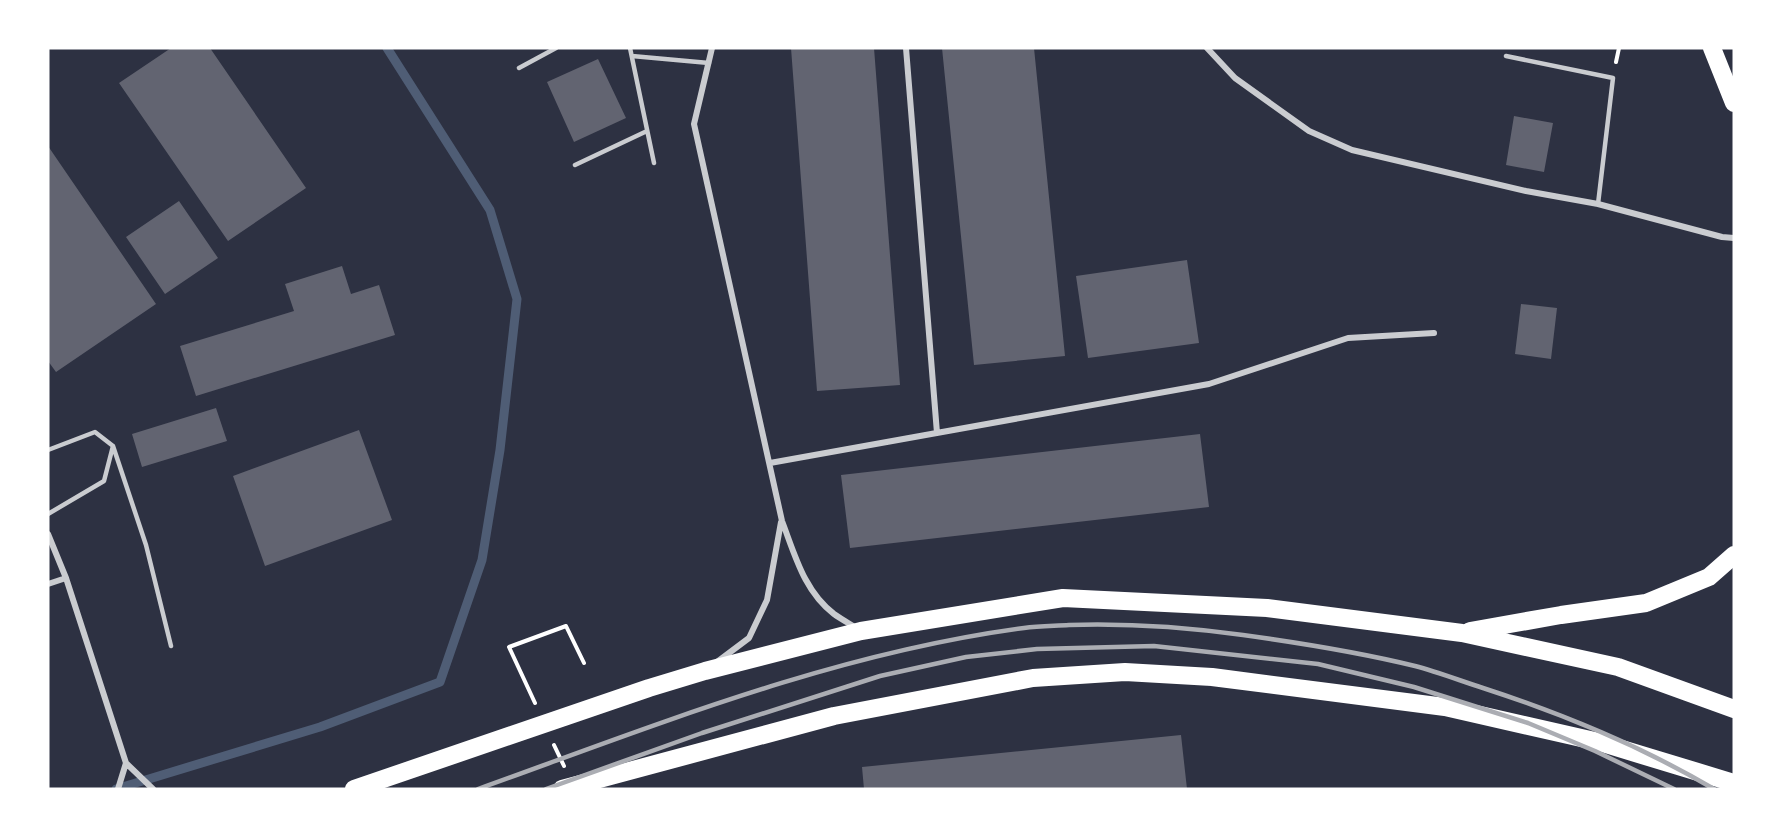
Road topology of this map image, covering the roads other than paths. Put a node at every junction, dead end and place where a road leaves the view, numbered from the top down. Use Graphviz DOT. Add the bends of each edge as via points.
graph roads {
  1 [pos="556,48"];
  2 [pos="630,48"];
  3 [pos="712,48"];
  4 [pos="906,48"];
  5 [pos="1207,48"];
  6 [pos="1712,48"];
  7 [pos="632,56"];
  8 [pos="1506,56"];
  9 [pos="709,63"];
  10 [pos="519,68"];
  11 [pos="1734,104"];
  12 [pos="647,131"];
  13 [pos="654,163"];
  14 [pos="575,165"];
  15 [pos="1598,204"];
  16 [pos="1734,237"];
  17 [pos="1434,333"];
  18 [pos="936,433"];
  19 [pos="113,446"];
  20 [pos="48,450"];
  21 [pos="770,463"];
  22 [pos="48,514"];
  23 [pos="782,521"];
  24 [pos="48,534"];
  25 [pos="1734,555"];
  26 [pos="66,578"];
  27 [pos="48,584"];
  28 [pos="861,631"];
  29 [pos="1462,633"];
  30 [pos="171,646"];
  31 [pos="705,671"];
  32 [pos="1734,709"];
  33 [pos="126,763"];
  34 [pos="1734,783"];
  35 [pos="119,788"];
  36 [pos="153,789"];
  37 [pos="354,789"];
  38 [pos="562,789"];
  1 -- 10 [label="lane"];
  2 -- 7 [label="lane"];
  3 -- 9 [label="street"];
  4 -- 18 [label="street"];
  5 -- 15 [label="street" via="1235,78 1309,131 1352,150"];
  6 -- 11 [label="highway"];
  7 -- 9 [label="lane"];
  7 -- 12 [label="lane"];
  8 -- 15 [label="lane" via="1613,78"];
  9 -- 21 [label="street" via="694,124"];
  12 -- 13 [label="lane"];
  12 -- 14 [label="lane"];
  15 -- 16 [label="street"];
  17 -- 18 [label="street" via="1348,338 1209,384"];
  18 -- 21 [label="street"];
  19 -- 20 [label="lane" via="95,432"];
  19 -- 22 [label="lane" via="104,481"];
  19 -- 30 [label="lane" via="146,545"];
  21 -- 23 [label="street"];
  23 -- 28 [label="street" via="805,582 834,614"];
  23 -- 31 [label="street" via="767,600 749,638"];
  24 -- 26 [label="street"];
  25 -- 29 [label="highway" via="1709,577 1646,603"];
  26 -- 27 [label="street"];
  26 -- 33 [label="street"];
  28 -- 29 [label="highway" via="1064,598 1267,608"];
  28 -- 31 [label="highway"];
  29 -- 32 [label="highway" via="1618,667"];
  31 -- 37 [label="highway"];
  33 -- 35 [label="street"];
  33 -- 36 [label="street"];
  34 -- 38 [label="highway" via="1599,742 1445,707 1212,677 1125,672 1033,678 834,716"];
}
